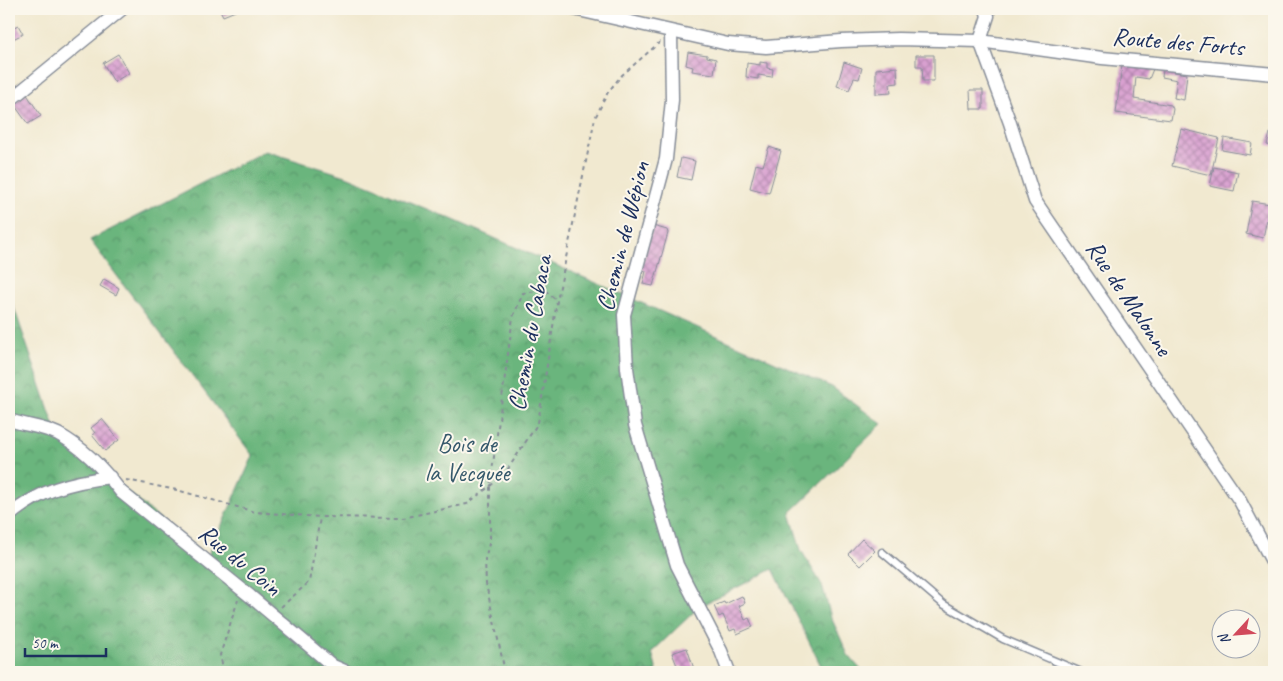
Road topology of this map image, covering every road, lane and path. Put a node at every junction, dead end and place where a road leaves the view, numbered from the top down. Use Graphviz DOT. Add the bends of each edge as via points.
graph roads {
  1 [pos="122,9"];
  2 [pos="574,9"];
  3 [pos="986,9"];
  4 [pos="672,32"];
  5 [pos="980,41"];
  6 [pos="1274,74"];
  7 [pos="9,101"];
  8 [pos="557,301"];
  9 [pos="9,420"];
  10 [pos="110,477"];
  11 [pos="490,486"];
  12 [pos="9,516"];
  13 [pos="320,517"];
  14 [pos="882,552"];
  15 [pos="1274,565"];
  16 [pos="242,590"];
  17 [pos="272,616"];
  18 [pos="224,672"];
  19 [pos="347,672"];
  20 [pos="505,672"];
  21 [pos="728,672"];
  22 [pos="1081,672"];
  1 -- 7 [label="street"];
  2 -- 4 [label="street, Route des Forts"];
  3 -- 5 [label="street" via="988,16"];
  4 -- 5 [label="street, Route des Forts" via="728,44 766,47 898,39"];
  4 -- 8 [label="path, Chemin du Cabaca" via="621,76 608,92 595,118"];
  4 -- 21 [label="street, Chemin de Wépion" via="672,100 666,159 624,315 627,368 635,425 677,565 721,651"];
  5 -- 6 [label="street, Route des Forts" via="1102,58"];
  5 -- 15 [label="street, Rue de Malonne" via="1035,201 1240,501"];
  8 -- 11 [label="path, Chemin du Cabaca" via="538,423 504,475"];
  8 -- 11 [label="path" via="545,290 523,293 513,317"];
  9 -- 10 [label="street, Rue du Coin" via="57,434 85,452"];
  10 -- 12 [label="street" via="77,482 45,492"];
  10 -- 13 [label="path, Chemin du Cabaca" via="177,490 255,512"];
  10 -- 16 [label="street, Rue du Coin" via="121,492"];
  11 -- 13 [label="path, Chemin du Cabaca" via="467,504 403,518"];
  11 -- 20 [label="path" via="486,584"];
  13 -- 17 [label="path" via="309,582"];
  14 -- 22 [label="lane" via="943,604 1003,639"];
  16 -- 17 [label="street, Rue du Coin"];
  16 -- 18 [label="path" via="220,656"];
  17 -- 19 [label="street, Rue du Coin" via="333,666"];
}
